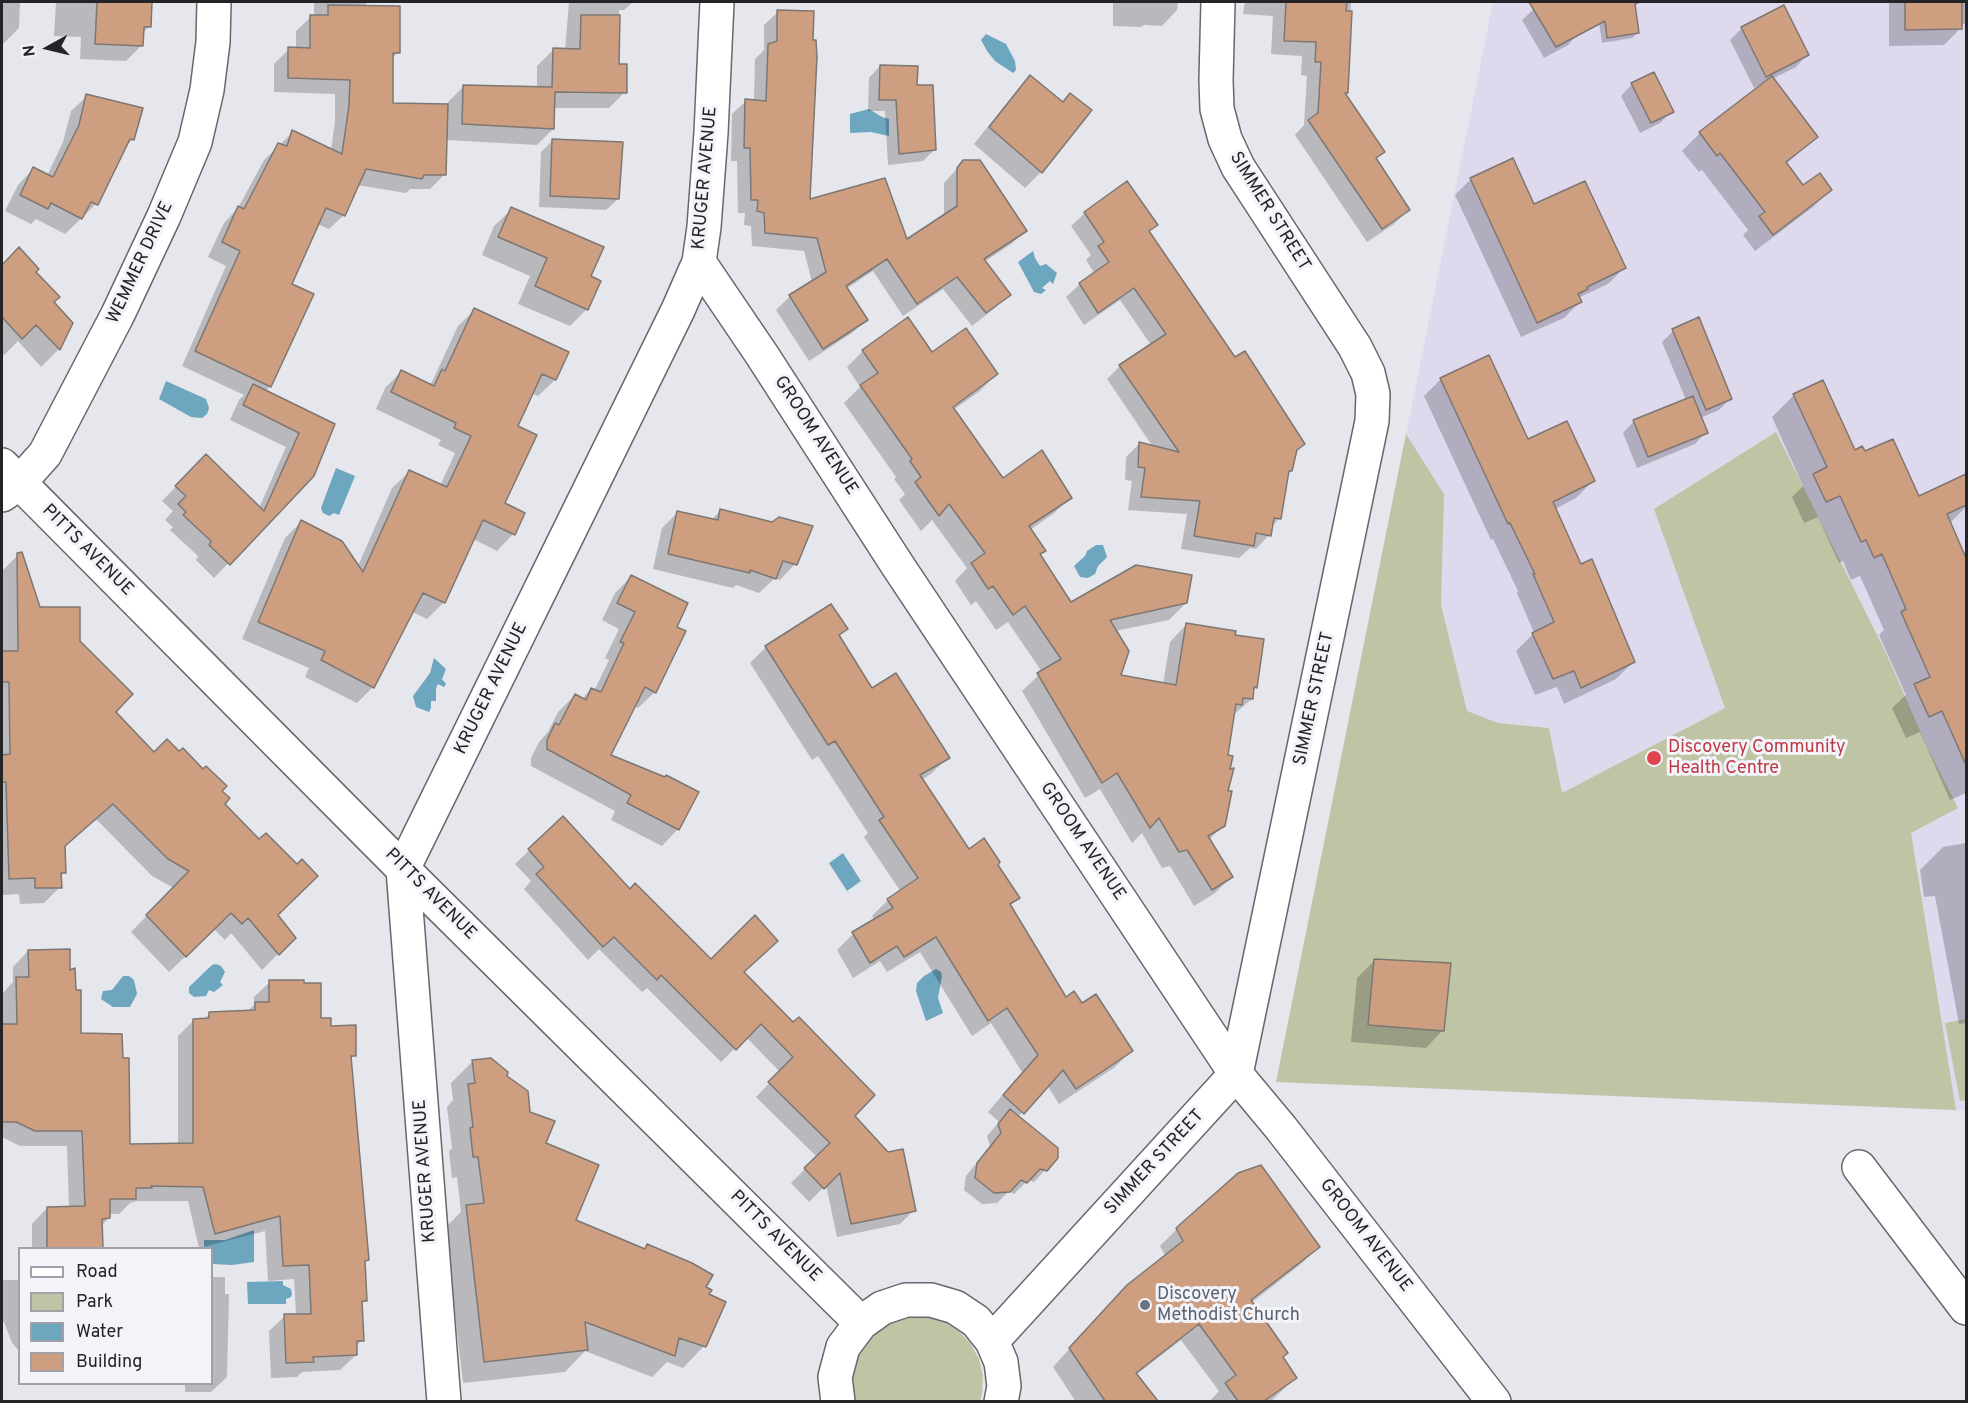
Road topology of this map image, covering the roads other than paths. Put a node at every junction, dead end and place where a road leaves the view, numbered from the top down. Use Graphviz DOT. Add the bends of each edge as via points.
graph roads {
  1 [pos="214,2"];
  2 [pos="717,2"];
  3 [pos="1218,2"];
  4 [pos="699,262"];
  5 [pos="7,481"];
  6 [pos="403,869"];
  7 [pos="1236,1074"];
  8 [pos="1859,1167"];
  9 [pos="1966,1308"];
  10 [pos="861,1323"];
  11 [pos="992,1341"];
  12 [pos="444,1401"];
  13 [pos="838,1401"];
  14 [pos="1001,1401"];
  15 [pos="1494,1401"];
  1 -- 5 [label="street, WEMMER DRIVE" via="207,90 195,142 164,216 45,454"];
  2 -- 4 [label="street, KRUGER AVENUE" via="711,133"];
  3 -- 7 [label="street, SIMMER STREET" via="1217,108 1225,139 1238,167 1355,347 1373,394 1372,421"];
  4 -- 6 [label="street, KRUGER AVENUE"];
  4 -- 7 [label="street, GROOM AVENUE"];
  5 -- 6 [label="street, PITTS AVENUE"];
  6 -- 10 [label="street, PITTS AVENUE"];
  6 -- 12 [label="street, KRUGER AVENUE"];
  7 -- 11 [label="street, SIMMER STREET"];
  7 -- 15 [label="street, GROOM AVENUE"];
  8 -- 9 [label="street"];
  10 -- 11 [label="street" via="882,1308 906,1300 931,1300 955,1307 976,1321"];
  10 -- 13 [label="street" via="843,1347 835,1377"];
  11 -- 14 [label="street" via="1001,1362"];
}
